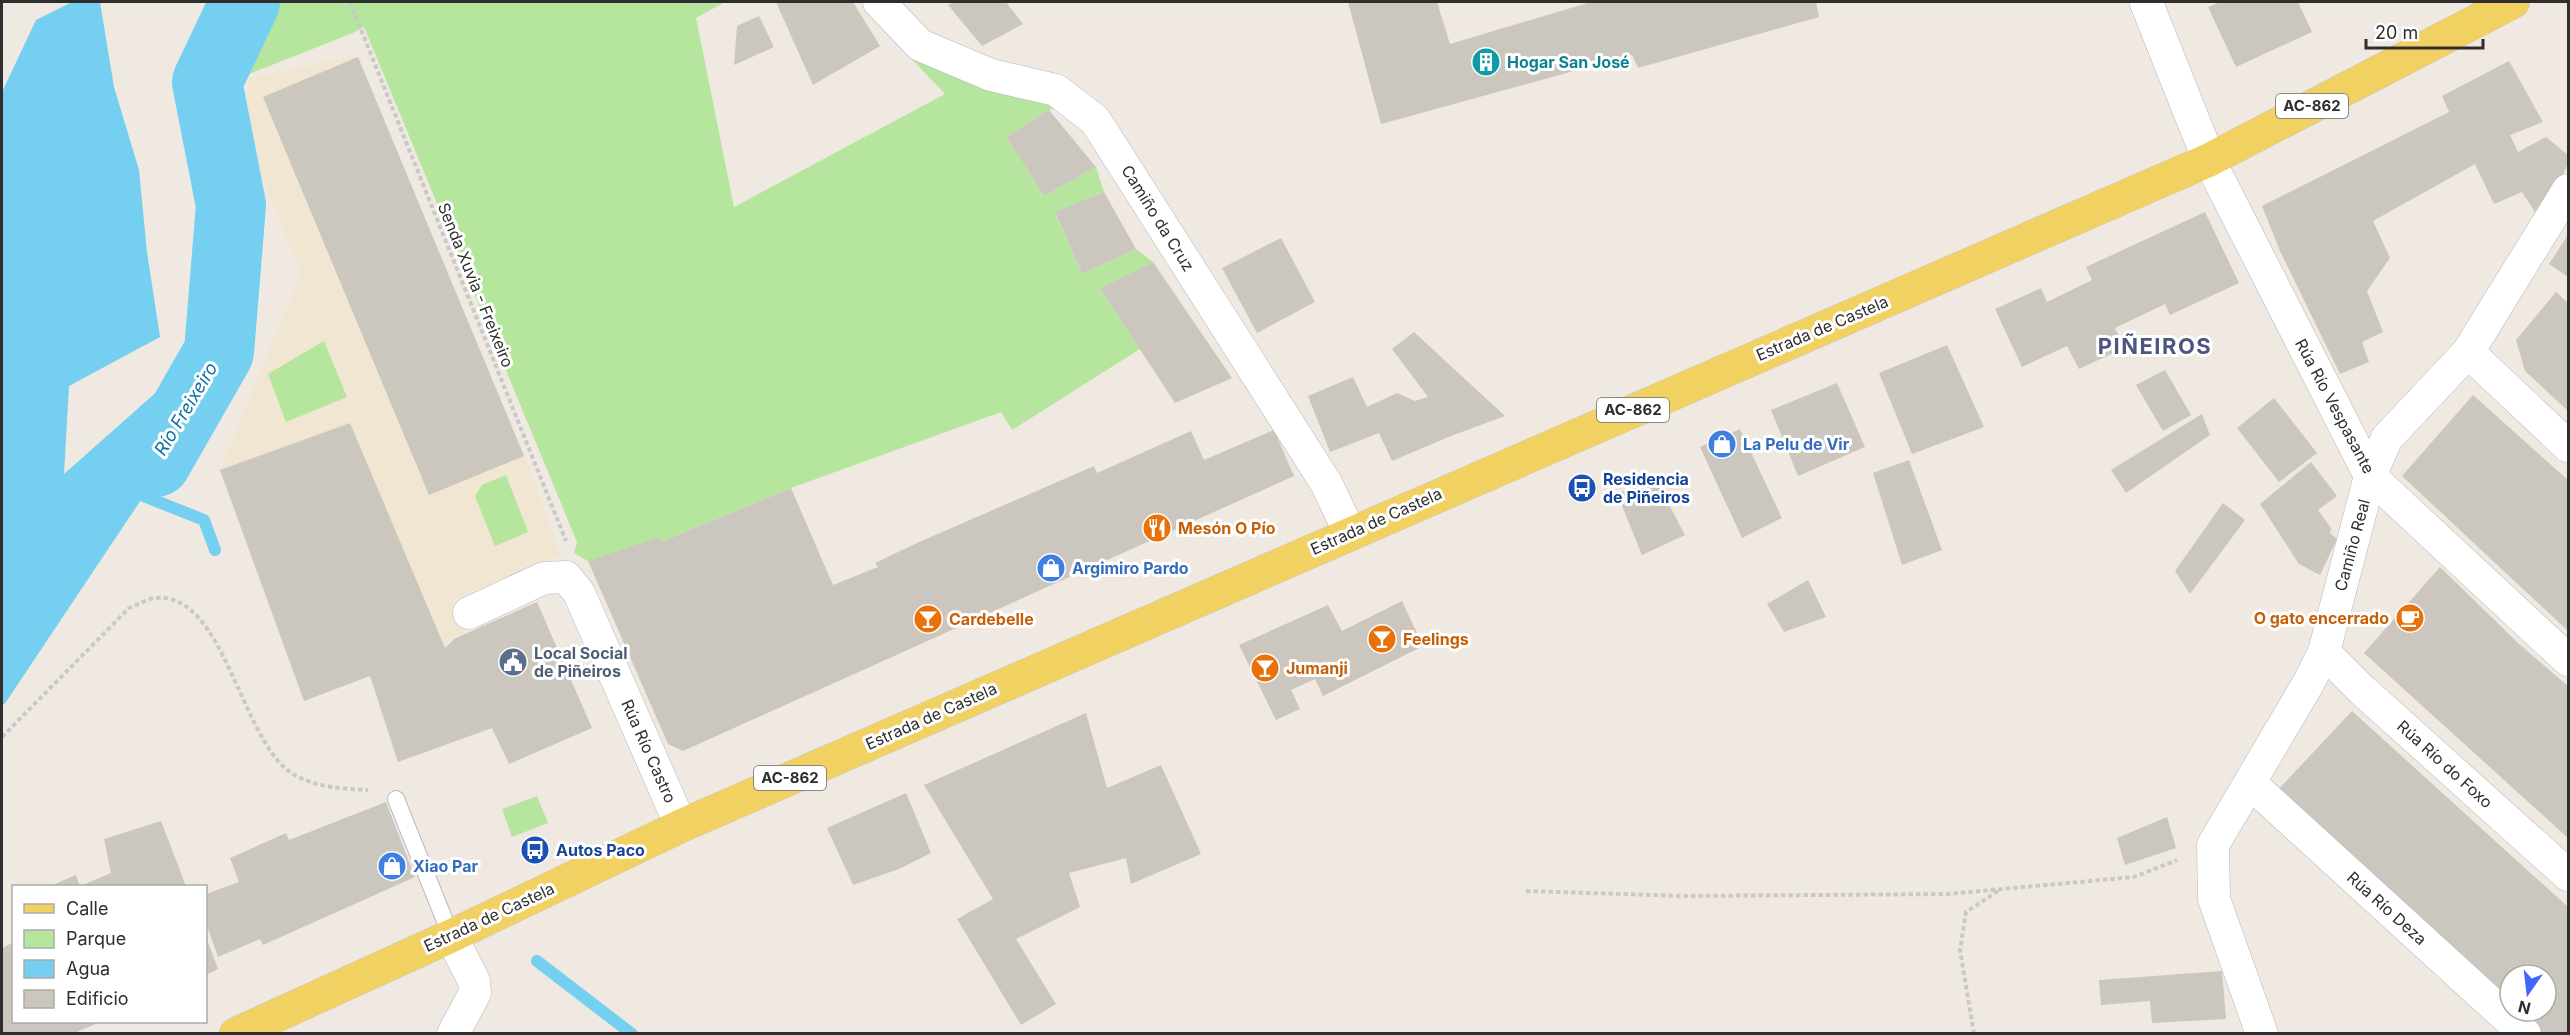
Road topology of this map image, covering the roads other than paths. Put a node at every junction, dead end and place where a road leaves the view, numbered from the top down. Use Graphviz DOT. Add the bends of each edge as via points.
graph roads {
  1 [pos="879,2"];
  2 [pos="2146,2"];
  3 [pos="2513,2"];
  4 [pos="2209,160"];
  5 [pos="2568,190"];
  6 [pos="2468,352"];
  7 [pos="2568,447"];
  8 [pos="2370,476"];
  9 [pos="1350,533"];
  10 [pos="469,613"];
  11 [pos="2324,652"];
  12 [pos="2568,660"];
  13 [pos="2250,783"];
  14 [pos="396,799"];
  15 [pos="681,826"];
  16 [pos="2568,875"];
  17 [pos="451,936"];
  18 [pos="236,1034"];
  19 [pos="453,1034"];
  20 [pos="2262,1034"];
  21 [pos="2525,1034"];
  1 -- 9 [label="street, Camiño da Cruz" via="920,45 991,75 1056,90 1095,120 1326,483"];
  2 -- 4 [label="street"];
  3 -- 4 [label="main road, Estrada de Castela / AC-862"];
  4 -- 8 [label="street, Rúa Río Vespasante"];
  4 -- 9 [label="main road, Estrada de Castela / AC-862"];
  5 -- 6 [label="street, Camiño Real"];
  6 -- 7 [label="street"];
  6 -- 8 [label="street, Camiño Real" via="2387,438"];
  8 -- 11 [label="street, Camiño Real"];
  8 -- 12 [label="street, Rúa Río Vespasante"];
  9 -- 15 [label="main road, Estrada de Castela / AC-862"];
  10 -- 15 [label="street, Rúa Río Castro" via="544,578 566,577 579,593"];
  11 -- 13 [label="street, Camiño Real"];
  11 -- 16 [label="street, Rúa Río do Foxo"];
  13 -- 20 [label="street, Camiño Real" via="2214,845 2214,899"];
  13 -- 21 [label="street, Rúa Río Deza"];
  14 -- 17 [label="lane"];
  15 -- 17 [label="main road, Estrada de Castela / AC-862"];
  17 -- 18 [label="main road, Estrada de Castela / AC-862"];
  17 -- 19 [label="street" via="474,981 475,993"];
}
